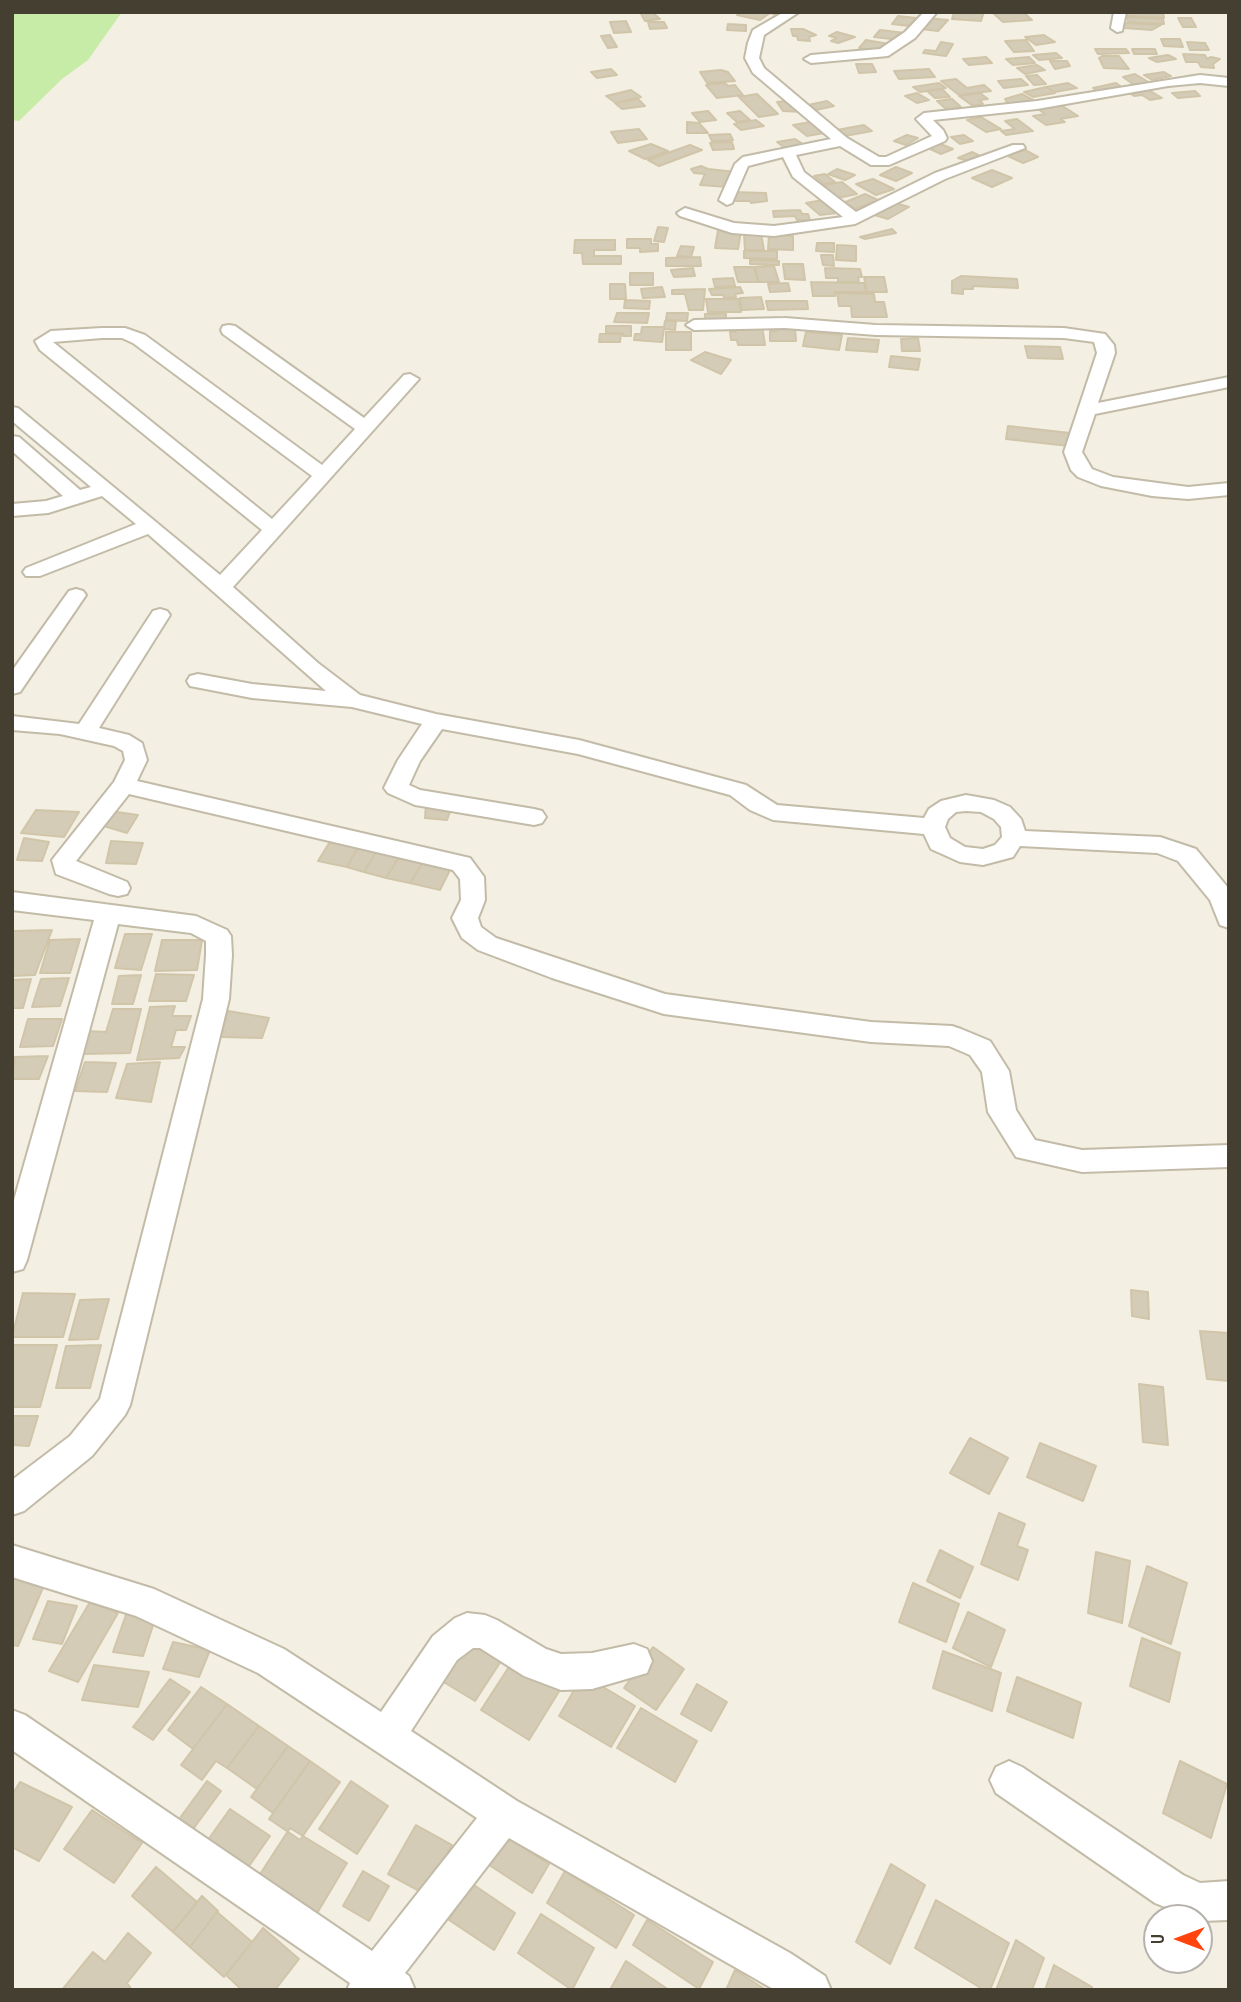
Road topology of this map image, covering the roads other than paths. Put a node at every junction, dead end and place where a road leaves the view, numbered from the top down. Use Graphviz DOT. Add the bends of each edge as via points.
graph roads {
  1 [pos="793,12"];
  2 [pos="931,12"];
  3 [pos="1120,12"];
  4 [pos="1117,28"];
  5 [pos="811,59"];
  6 [pos="1229,82"];
  7 [pos="842,141"];
  8 [pos="1018,148"];
  9 [pos="787,152"];
  10 [pos="899,156"];
  11 [pos="940,176"];
  12 [pos="727,200"];
  13 [pos="685,213"];
  14 [pos="855,219"];
  15 [pos="694,325"];
  16 [pos="229,330"];
  17 [pos="410,379"];
  18 [pos="1229,382"];
  19 [pos="1087,410"];
  20 [pos="12,412"];
  21 [pos="366,428"];
  22 [pos="12,441"];
  23 [pos="323,475"];
  24 [pos="103,489"];
  25 [pos="1229,489"];
  26 [pos="77,498"];
  27 [pos="12,510"];
  28 [pos="150,526"];
  29 [pos="274,530"];
  30 [pos="33,572"];
  31 [pos="221,587"];
  32 [pos="76,596"];
  33 [pos="160,615"];
  34 [pos="198,681"];
  35 [pos="12,687"];
  36 [pos="352,700"];
  37 [pos="436,721"];
  38 [pos="12,723"];
  39 [pos="85,732"];
  40 [pos="124,785"];
  41 [pos="534,817"];
  42 [pos="933,827"];
  43 [pos="1014,838"];
  44 [pos="118,888"];
  45 [pos="12,901"];
  46 [pos="108,914"];
  47 [pos="1229,919"];
  48 [pos="1229,1156"];
  49 [pos="12,1260"];
  50 [pos="12,1500"];
  51 [pos="12,1561"];
  52 [pos="634,1661"];
  53 [pos="12,1728"];
  54 [pos="386,1736"];
  55 [pos="1009,1780"];
  56 [pos="504,1814"];
  57 [pos="1229,1899"];
  58 [pos="380,1986"];
  59 [pos="811,1990"];
  1 -- 7 [label="street" via="758,33 752,58 766,80"];
  2 -- 5 [label="street" via="910,35 883,53"];
  3 -- 4 [label="street"];
  6 -- 10 [label="street" via="1168,82 1027,106 924,117 940,138"];
  7 -- 9 [label="street"];
  7 -- 10 [label="street" via="876,162"];
  8 -- 11 [label="street"];
  9 -- 12 [label="street" via="742,164"];
  9 -- 14 [label="street" via="798,174"];
  10 -- 11 [label="street"];
  11 -- 14 [label="street"];
  13 -- 14 [label="street" via="732,228 774,232"];
  15 -- 19 [label="street" via="785,323 1085,335 1098,338 1106,353"];
  16 -- 21 [label="street"];
  17 -- 21 [label="street"];
  18 -- 19 [label="street"];
  19 -- 25 [label="street" via="1073,452 1085,473 1152,489 1188,493"];
  20 -- 24 [label="street"];
  21 -- 23 [label="street"];
  22 -- 26 [label="street"];
  23 -- 29 [label="street"];
  23 -- 29 [label="street" via="139,339 125,333 102,333 44,341"];
  24 -- 26 [label="street"];
  24 -- 28 [label="street"];
  26 -- 27 [label="street" via="48,507"];
  28 -- 30 [label="street"];
  28 -- 31 [label="street"];
  29 -- 31 [label="street"];
  31 -- 36 [label="street"];
  32 -- 35 [label="street"];
  33 -- 39 [label="street"];
  34 -- 36 [label="street"];
  36 -- 37 [label="street"];
  37 -- 41 [label="street" via="396,788 415,797"];
  37 -- 42 [label="street" via="579,747 711,782 737,790 773,812"];
  38 -- 39 [label="street"];
  39 -- 40 [label="street" via="121,740 134,748 136,760"];
  40 -- 44 [label="street" via="64,860 65,868"];
  40 -- 48 [label="street" via="461,864 472,877 473,900 465,918 471,932 486,944 663,1004 871,1032 951,1036 980,1048 995,1071 1002,1112 1026,1149 1082,1161"];
  42 -- 43 [label="street" via="940,843 960,854 983,857 1004,851"];
  42 -- 43 [label="street" via="937,815 948,806 986,805 1013,825"];
  43 -- 47 [label="street" via="1160,845 1187,855 1222,897"];
  45 -- 46 [label="street"];
  46 -- 49 [label="street"];
  46 -- 50 [label="street" via="196,925 218,936 216,999 114,1405 81,1446"];
  51 -- 54 [label="street" via="142,1601 224,1639 271,1661"];
  52 -- 54 [label="street" via="592,1671 561,1672 537,1664 485,1632 467,1630 445,1648"];
  53 -- 58 [label="street"];
  54 -- 56 [label="street"];
  55 -- 57 [label="street" via="1170,1889 1200,1902"];
  56 -- 58 [label="street"];
  56 -- 59 [label="street"];
}
